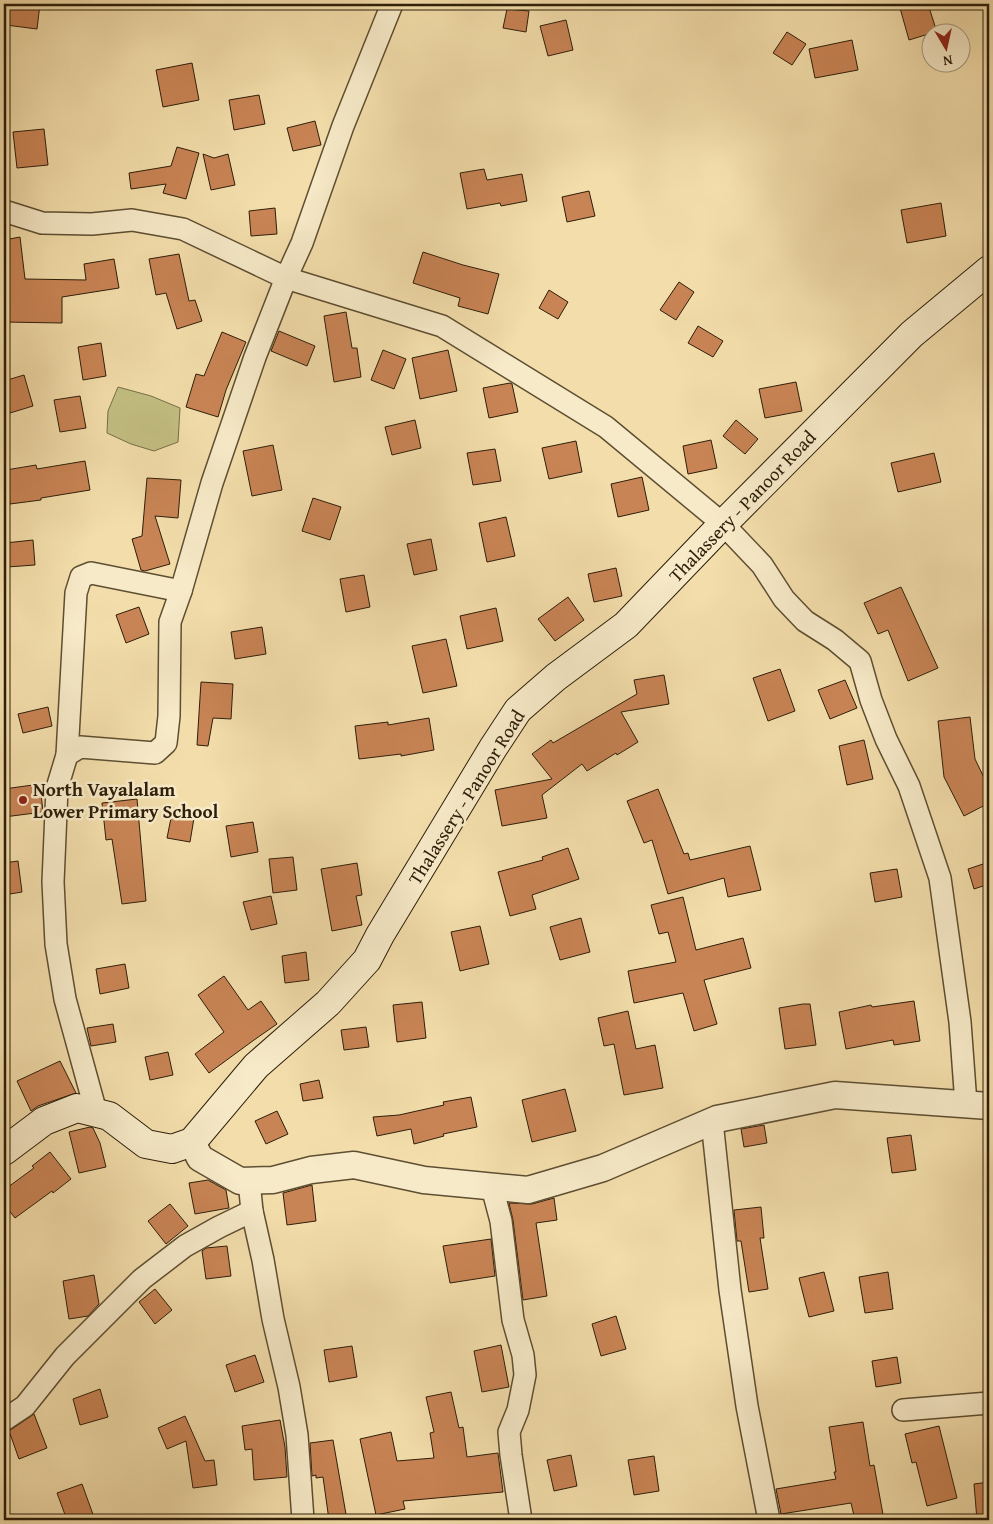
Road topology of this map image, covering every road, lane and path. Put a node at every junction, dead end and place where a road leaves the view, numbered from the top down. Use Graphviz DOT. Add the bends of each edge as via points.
graph roads {
  1 [pos="392,4"];
  2 [pos="4,211"];
  3 [pos="989,270"];
  4 [pos="286,278"];
  5 [pos="723,524"];
  6 [pos="181,591"];
  7 [pos="67,755"];
  8 [pos="978,1105"];
  9 [pos="96,1112"];
  10 [pos="712,1121"];
  11 [pos="192,1142"];
  12 [pos="4,1150"];
  13 [pos="249,1181"];
  14 [pos="492,1187"];
  15 [pos="252,1211"];
  16 [pos="989,1403"];
  17 [pos="903,1410"];
  18 [pos="4,1420"];
  19 [pos="303,1520"];
  20 [pos="521,1520"];
  21 [pos="769,1520"];
  1 -- 4 [label="street"];
  2 -- 4 [label="street" via="42,223 92,224 132,220 183,229"];
  3 -- 5 [label="main road, Thalassery - Panoor Road" via="912,334"];
  4 -- 5 [label="street" via="442,326 606,427"];
  4 -- 6 [label="street" via="212,483"];
  5 -- 8 [label="street" via="762,565 784,599 804,621 835,640 860,661 871,700 909,786 940,878 960,1022"];
  5 -- 11 [label="main road, Thalassery - Panoor Road" via="626,625 518,710 367,960 328,1003 256,1066"];
  6 -- 7 [label="street" via="170,622 170,716 166,743 155,753 80,747"];
  6 -- 7 [label="street" via="92,573 81,577 76,593"];
  7 -- 9 [label="street" via="57,788 53,882 55,925 65,1000"];
  8 -- 10 [label="street" via="835,1095"];
  9 -- 11 [label="main road" via="109,1116 146,1144 172,1149"];
  9 -- 12 [label="main road" via="77,1108 44,1121"];
  10 -- 14 [label="street" via="594,1171 528,1190"];
  10 -- 21 [label="street" via="730,1290 747,1406"];
  11 -- 13 [label="street" via="200,1158 240,1181"];
  13 -- 14 [label="street" via="273,1180 311,1170 354,1165 424,1180"];
  13 -- 15 [label="street"];
  14 -- 20 [label="street" via="501,1221 513,1320 525,1375 518,1410 509,1432"];
  15 -- 18 [label="street" via="185,1246 142,1279 65,1356 25,1406"];
  15 -- 19 [label="street" via="297,1435"];
  16 -- 17 [label="street"];
}
